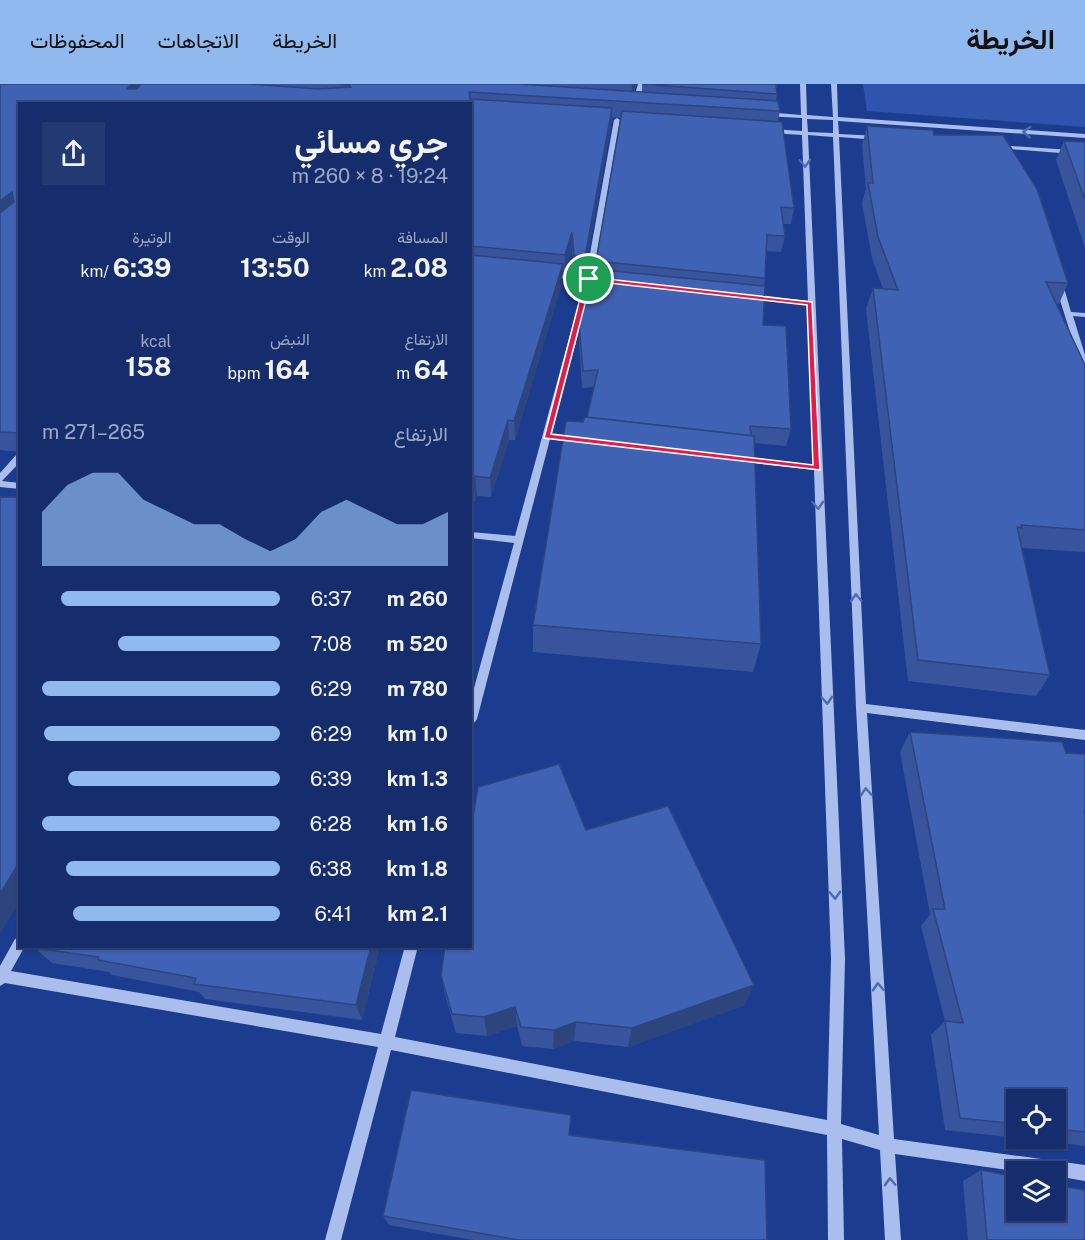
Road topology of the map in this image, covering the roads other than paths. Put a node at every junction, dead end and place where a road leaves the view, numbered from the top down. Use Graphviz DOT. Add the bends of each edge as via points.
graph roads {
  1 [pos="641,84"];
  2 [pos="803,84"];
  3 [pos="834,84"];
  4 [pos="624,104"];
  5 [pos="635,105"];
  6 [pos="646,105"];
  7 [pos="758,113"];
  8 [pos="803,116"];
  9 [pos="836,119"];
  10 [pos="606,120"];
  11 [pos="617,120"];
  12 [pos="629,121"];
  13 [pos="757,130"];
  14 [pos="804,133"];
  15 [pos="838,136"];
  16 [pos="1085,136"];
  17 [pos="885,139"];
  18 [pos="991,146"];
  19 [pos="1014,148"];
  20 [pos="1085,153"];
  21 [pos="1018,159"];
  22 [pos="1054,270"];
  23 [pos="542,275"];
  24 [pos="589,279"];
  25 [pos="600,280"];
  26 [pos="740,295"];
  27 [pos="810,303"];
  28 [pos="1069,314"];
  29 [pos="1085,315"];
  30 [pos="1085,367"];
  31 [pos="546,436"];
  32 [pos="582,440"];
  33 [pos="735,458"];
  34 [pos="18,459"];
  35 [pos="817,468"];
  36 [pos="0,482"];
  37 [pos="18,486"];
  38 [pos="472,535"];
  39 [pos="518,540"];
  40 [pos="861,708"];
  41 [pos="472,716"];
  42 [pos="1085,735"];
  43 [pos="18,946"];
  44 [pos="411,948"];
  45 [pos="0,977"];
  46 [pos="387,1041"];
  47 [pos="834,1129"];
  48 [pos="888,1145"];
  49 [pos="1085,1173"];
  50 [pos="333,1240"];
  51 [pos="836,1240"];
  52 [pos="893,1240"];
  1 -- 5 [label="street"];
  2 -- 8 [label="street"];
  3 -- 9 [label="street"];
  4 -- 5 [label="street"];
  5 -- 6 [label="street"];
  7 -- 8 [label="street"];
  8 -- 9 [label="street"];
  8 -- 14 [label="street"];
  9 -- 15 [label="street"];
  16 -- 9 [label="street, one-way"];
  10 -- 11 [label="street"];
  11 -- 12 [label="street"];
  11 -- 24 [label="street"];
  13 -- 14 [label="street"];
  14 -- 15 [label="street"];
  14 -- 27 [label="street, one-way"];
  15 -- 17 [label="street"];
  40 -- 15 [label="street, one-way"];
  18 -- 19 [label="street"];
  19 -- 20 [label="street"];
  19 -- 21 [label="street"];
  22 -- 28 [label="street"];
  23 -- 24 [label="street"];
  24 -- 25 [label="street"];
  24 -- 31 [label="street"];
  26 -- 27 [label="street"];
  27 -- 35 [label="street"];
  28 -- 29 [label="street"];
  28 -- 30 [label="street"];
  31 -- 32 [label="street"];
  31 -- 39 [label="street"];
  33 -- 35 [label="street"];
  34 -- 36 [label="street"];
  35 -- 47 [label="street, one-way" via="838,959"];
  36 -- 37 [label="street"];
  38 -- 39 [label="street"];
  39 -- 41 [label="street"];
  40 -- 42 [label="street"];
  48 -- 40 [label="street, one-way"];
  43 -- 45 [label="street"];
  44 -- 46 [label="street"];
  45 -- 46 [label="street"];
  46 -- 47 [label="street"];
  46 -- 50 [label="street"];
  47 -- 48 [label="street"];
  47 -- 51 [label="street"];
  48 -- 49 [label="street"];
  52 -- 48 [label="street, one-way"];
}
